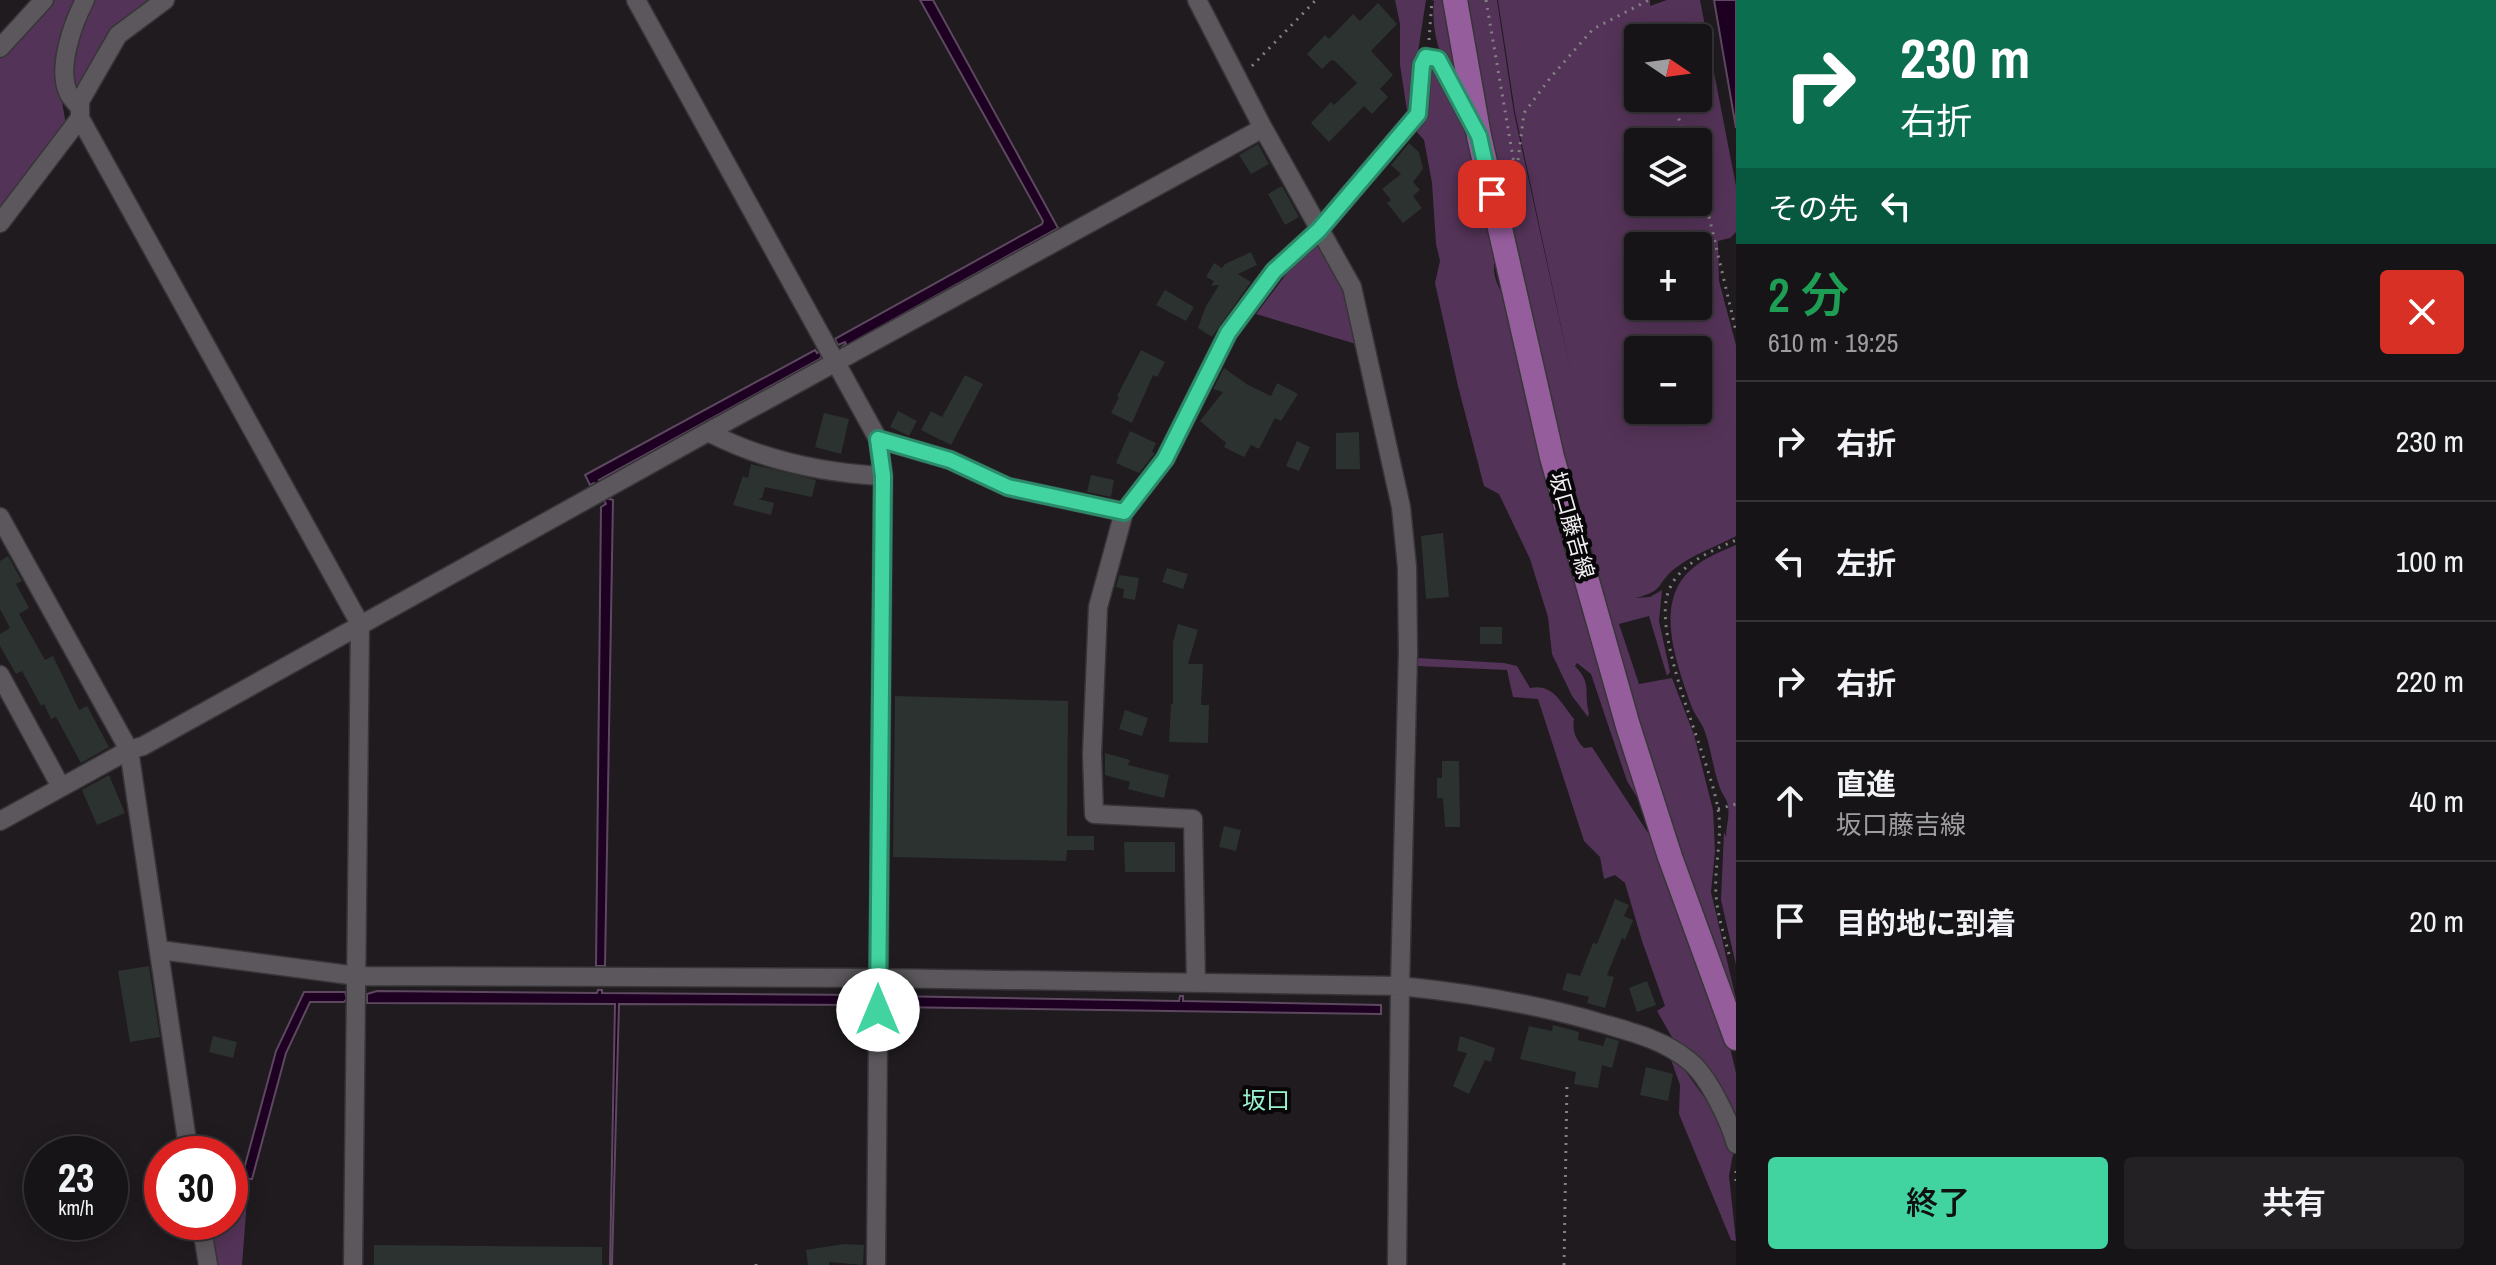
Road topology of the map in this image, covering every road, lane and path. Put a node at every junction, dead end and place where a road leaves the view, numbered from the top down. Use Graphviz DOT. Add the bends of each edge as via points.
graph roads {
  1 [pos="44,0"];
  2 [pos="85,0"];
  3 [pos="165,0"];
  4 [pos="636,0"];
  5 [pos="1197,0"];
  6 [pos="1316,0"];
  7 [pos="1432,0"];
  8 [pos="1455,0"];
  9 [pos="1486,0"];
  10 [pos="1649,0"];
  11 [pos="0,48"];
  12 [pos="1428,56"];
  13 [pos="1239,79"];
  14 [pos="80,113"];
  15 [pos="1263,128"];
  16 [pos="1479,136"];
  17 [pos="1516,175"];
  18 [pos="1516,207"];
  19 [pos="1709,216"];
  20 [pos="0,223"];
  21 [pos="1319,230"];
  22 [pos="1736,331"];
  23 [pos="837,361"];
  24 [pos="708,432"];
  25 [pos="878,439"];
  26 [pos="883,476"];
  27 [pos="1124,512"];
  28 [pos="0,517"];
  29 [pos="1736,540"];
  30 [pos="360,624"];
  31 [pos="0,675"];
  32 [pos="129,750"];
  33 [pos="61,787"];
  34 [pos="1736,804"];
  35 [pos="1718,809"];
  36 [pos="0,821"];
  37 [pos="160,950"];
  38 [pos="1729,956"];
  39 [pos="357,976"];
  40 [pos="878,978"];
  41 [pos="1196,983"];
  42 [pos="1400,986"];
  43 [pos="1736,1038"];
  44 [pos="1567,1082"];
  45 [pos="186,1136"];
  46 [pos="1736,1144"];
  47 [pos="1736,1171"];
  48 [pos="1736,1185"];
  49 [pos="204,1240"];
  50 [pos="208,1265"];
  51 [pos="353,1265"];
  52 [pos="876,1265"];
  53 [pos="1397,1265"];
  54 [pos="1564,1265"];
  1 -- 11 [label="street"];
  2 -- 14 [label="street" via="65,62 68,92"];
  3 -- 14 [label="street" via="118,35 80,101"];
  4 -- 23 [label="street"];
  5 -- 13 [label="street"];
  6 -- 13 [label="path"];
  7 -- 12 [label="path"];
  8 -- 16 [label="main road, 坂口藤吉線"];
  9 -- 17 [label="path"];
  10 -- 17 [label="path" via="1593,29 1524,113"];
  12 -- 16 [label="street" via="1438,59"];
  12 -- 21 [label="street" via="1422,65 1418,114"];
  13 -- 15 [label="street"];
  14 -- 20 [label="street"];
  14 -- 30 [label="street"];
  15 -- 21 [label="street"];
  15 -- 23 [label="street"];
  16 -- 43 [label="main road, 坂口藤吉線" via="1552,457 1628,726"];
  17 -- 18 [label="path"];
  19 -- 22 [label="path"];
  21 -- 27 [label="street" via="1274,271 1228,333 1165,459"];
  21 -- 42 [label="street" via="1352,287 1401,507 1408,652"];
  23 -- 24 [label="street"];
  23 -- 25 [label="street"];
  24 -- 26 [label="street" via="770,458"];
  24 -- 30 [label="street"];
  25 -- 26 [label="street"];
  25 -- 27 [label="street" via="950,460 1008,487"];
  26 -- 40 [label="street"];
  27 -- 41 [label="street" via="1098,607 1094,814 1193,819"];
  28 -- 32 [label="street"];
  29 -- 35 [label="path" via="1682,569 1669,589 1664,614 1668,646"];
  30 -- 32 [label="street"];
  30 -- 39 [label="street"];
  31 -- 33 [label="street"];
  32 -- 33 [label="street"];
  32 -- 37 [label="street"];
  33 -- 36 [label="street"];
  34 -- 35 [label="path"];
  35 -- 38 [label="path" via="1716,894"];
  37 -- 39 [label="street"];
  37 -- 45 [label="street"];
  39 -- 40 [label="street"];
  39 -- 51 [label="street"];
  40 -- 41 [label="street"];
  40 -- 52 [label="street"];
  41 -- 42 [label="street"];
  42 -- 46 [label="street" via="1555,1010 1662,1041 1692,1062 1729,1118"];
  42 -- 53 [label="street"];
  44 -- 54 [label="path"];
  47 -- 48 [label="path"];
  49 -- 50 [label="street"];
}
